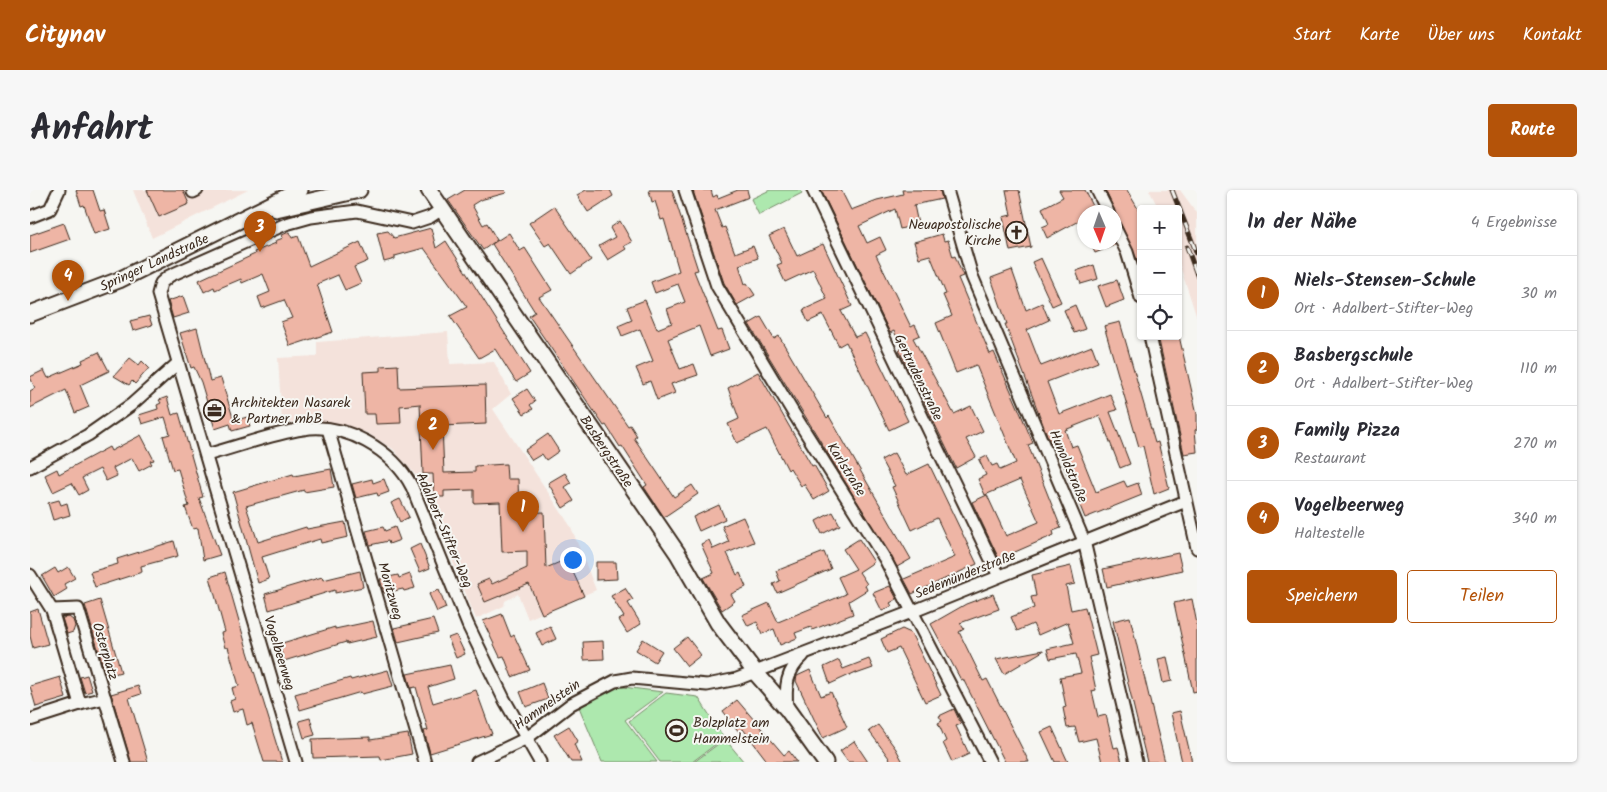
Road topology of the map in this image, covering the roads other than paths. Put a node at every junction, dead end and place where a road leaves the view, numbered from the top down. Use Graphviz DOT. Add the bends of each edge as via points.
graph roads {
  1 [pos="59,190"];
  2 [pos="300,190"];
  3 [pos="359,190"];
  4 [pos="429,190"];
  5 [pos="685,190"];
  6 [pos="813,190"];
  7 [pos="947,190"];
  8 [pos="1097,190"];
  9 [pos="1104,205"];
  10 [pos="442,209"];
  11 [pos="248,216"];
  12 [pos="30,217"];
  13 [pos="1122,242"];
  14 [pos="1140,295"];
  15 [pos="30,314"];
  16 [pos="1151,340"];
  17 [pos="178,364"];
  18 [pos="328,429"];
  19 [pos="206,455"];
  20 [pos="30,467"];
  21 [pos="1186,501"];
  22 [pos="1084,541"];
  23 [pos="1197,548"];
  24 [pos="30,575"];
  25 [pos="999,576"];
  26 [pos="52,610"];
  27 [pos="914,611"];
  28 [pos="808,651"];
  29 [pos="755,672"];
  30 [pos="105,698"];
  31 [pos="80,704"];
  32 [pos="787,709"];
  33 [pos="30,720"];
  34 [pos="527,738"];
  35 [pos="124,762"];
  36 [pos="296,762"];
  37 [pos="425,762"];
  38 [pos="477,762"];
  39 [pos="540,762"];
  40 [pos="825,762"];
  41 [pos="990,762"];
  42 [pos="1136,762"];
  1 -- 12 [label="street" via="50,209"];
  2 -- 11 [label="main road, Springer Landstraße"];
  3 -- 11 [label="main road, Springer Landstraße"];
  4 -- 10 [label="main road, Basbergstraße"];
  5 -- 27 [label="street, Karlstraße" via="717,286"];
  6 -- 25 [label="street, Gertrudenstraße"];
  7 -- 22 [label="street, Hunoldstraße" via="972,276"];
  8 -- 9 [label="street"];
  10 -- 17 [label="street, Vogelbeerweg" via="412,223 356,211 311,217 286,224 169,276 161,283 158,294"];
  10 -- 29 [label="main road, Basbergstraße" via="678,554 718,623"];
  11 -- 15 [label="main road, Springer Landstraße" via="119,280"];
  13 -- 14 [label="street"];
  16 -- 21 [label="street"];
  17 -- 19 [label="street, Vogelbeerweg"];
  17 -- 20 [label="street" via="124,410 88,435"];
  18 -- 19 [label="street, Adalbert-Stifter-Weg" via="303,429"];
  18 -- 34 [label="street, Adalbert-Stifter-Weg" via="371,445 386,454 404,472 472,634"];
  18 -- 37 [label="street, Moritzweg"];
  19 -- 36 [label="street, Vogelbeerweg"];
  21 -- 22 [label="street, Sedemünderstraße"];
  21 -- 23 [label="street"];
  22 -- 25 [label="street, Sedemünderstraße"];
  22 -- 42 [label="street, Hunoldstraße"];
  24 -- 26 [label="street"];
  25 -- 27 [label="street, Sedemünderstraße"];
  26 -- 30 [label="street, Osterplatz" via="78,609"];
  26 -- 31 [label="street"];
  27 -- 28 [label="street, Sedemünderstraße"];
  27 -- 41 [label="street, Karlstraße"];
  28 -- 29 [label="street, Sedemünderstraße"];
  28 -- 32 [label="street" via="795,663 788,676"];
  29 -- 32 [label="main road, Basbergstraße"];
  29 -- 34 [label="street, Hammelstein" via="707,685 632,678 615,681 571,704"];
  30 -- 31 [label="street, Osterplatz"];
  30 -- 35 [label="street, Osterplatz"];
  31 -- 33 [label="street, Osterplatz"];
  32 -- 40 [label="main road, Basbergstraße"];
  34 -- 38 [label="street, Hammelstein"];
  34 -- 39 [label="street, Adalbert-Stifter-Weg"];
}
